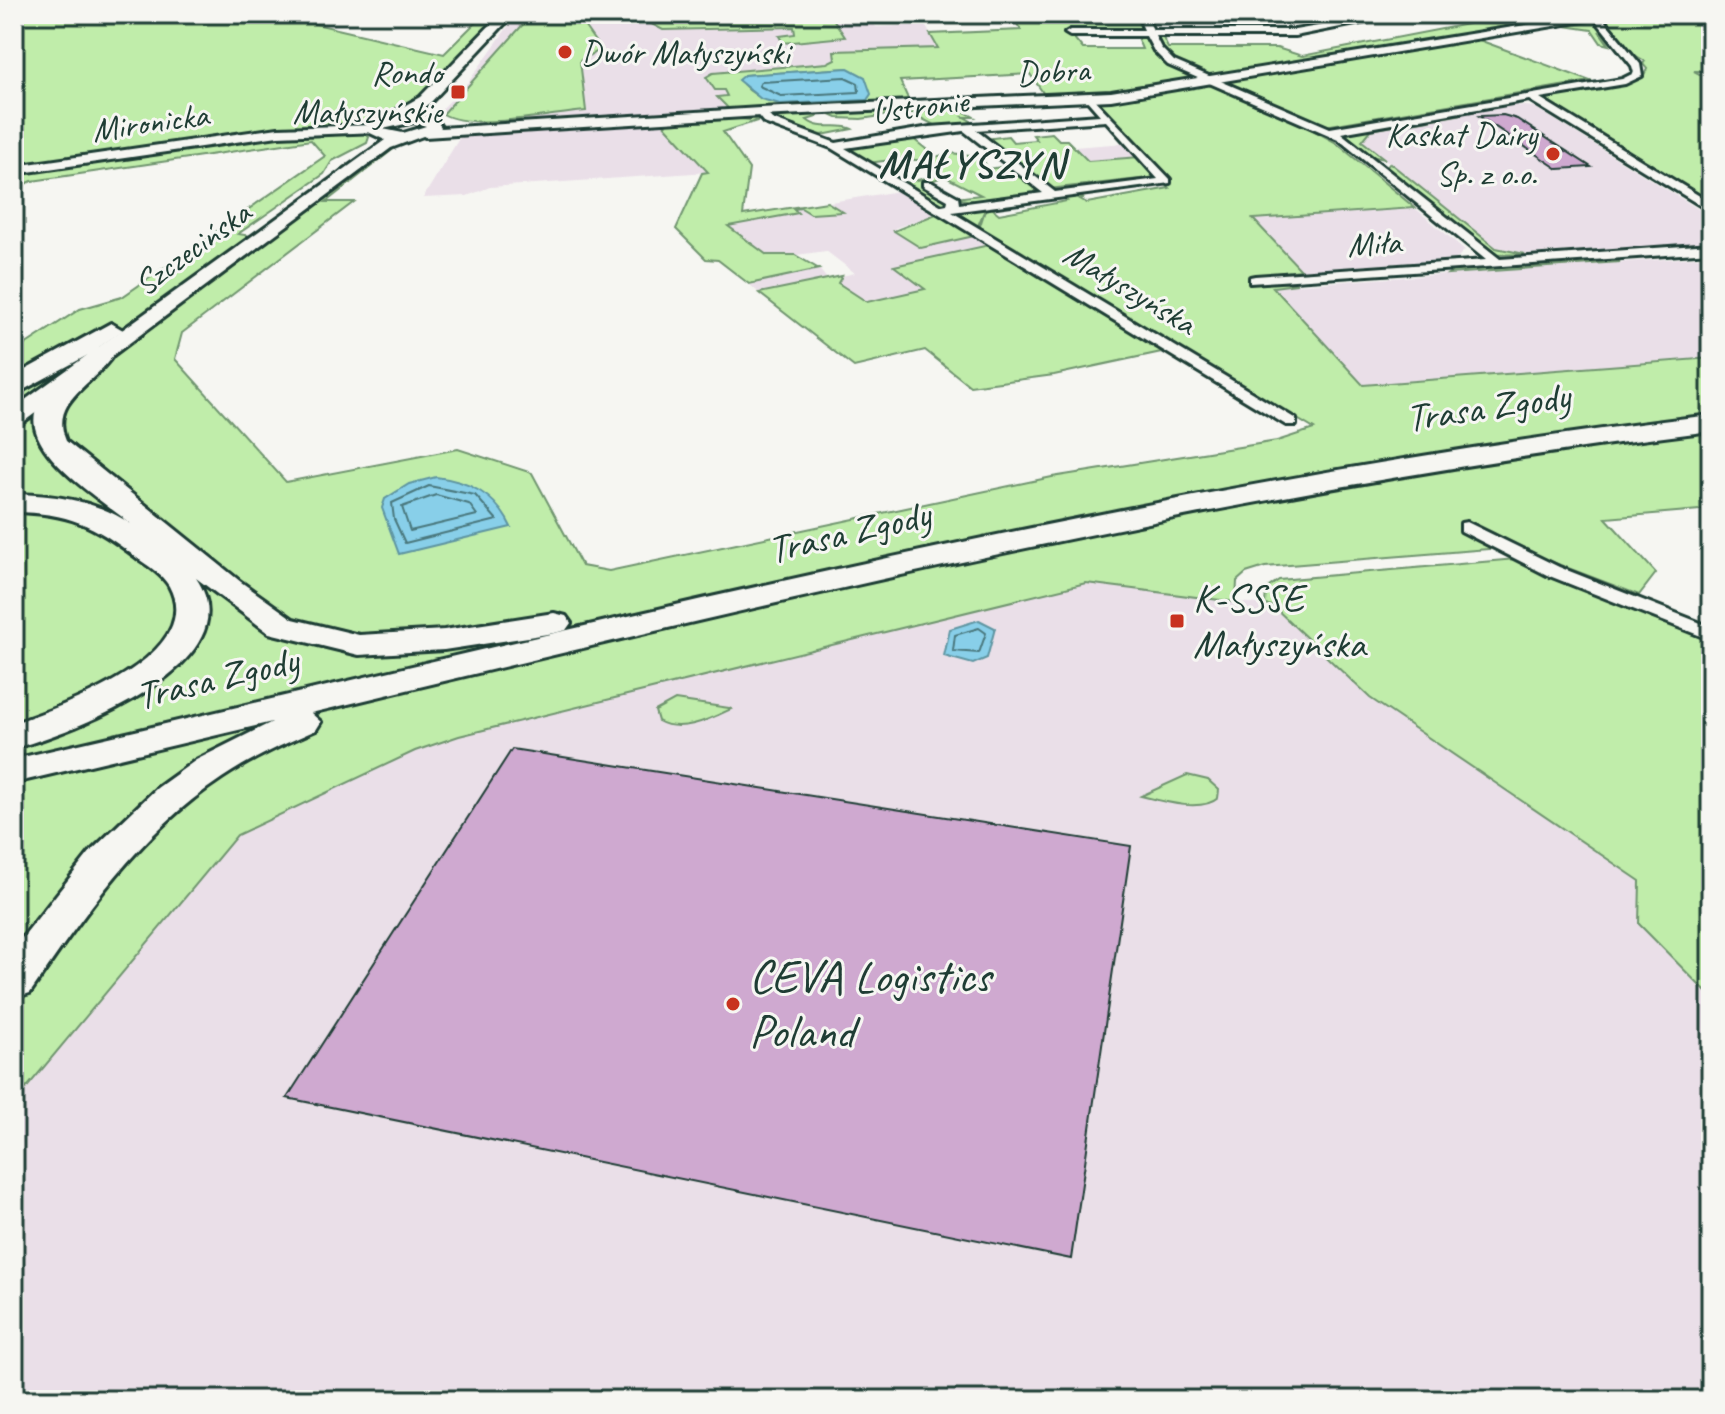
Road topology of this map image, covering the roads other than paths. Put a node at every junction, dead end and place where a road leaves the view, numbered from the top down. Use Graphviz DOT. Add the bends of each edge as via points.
graph roads {
  1 [pos="508,14"];
  2 [pos="518,14"];
  3 [pos="1141,14"];
  4 [pos="1402,14"];
  5 [pos="1620,14"];
  6 [pos="1597,17"];
  7 [pos="1070,33"];
  8 [pos="1149,33"];
  9 [pos="1209,81"];
  10 [pos="1531,97"];
  11 [pos="1090,98"];
  12 [pos="760,112"];
  13 [pos="1107,118"];
  14 [pos="384,126"];
  15 [pos="966,127"];
  16 [pos="425,128"];
  17 [pos="1331,131"];
  18 [pos="835,146"];
  19 [pos="14,170"];
  20 [pos="927,184"];
  21 [pos="1050,193"];
  22 [pos="953,207"];
  23 [pos="1711,208"];
  24 [pos="936,210"];
  25 [pos="1711,248"];
  26 [pos="1497,263"];
  27 [pos="1255,280"];
  28 [pos="105,343"];
  29 [pos="14,387"];
  30 [pos="14,402"];
  31 [pos="1711,408"];
  32 [pos="14,418"];
  33 [pos="1291,422"];
  34 [pos="1711,423"];
  35 [pos="14,503"];
  36 [pos="1467,527"];
  37 [pos="576,619"];
  38 [pos="1711,634"];
  39 [pos="495,659"];
  40 [pos="14,736"];
  41 [pos="14,748"];
  42 [pos="14,771"];
  43 [pos="14,981"];
  1 -- 14 [label="main road, Szczecińska" via="425,100"];
  2 -- 16 [label="main road" via="433,104"];
  3 -- 8 [label="street, Miła"];
  4 -- 8 [label="street" via="1303,32"];
  5 -- 6 [label="street, Dobra"];
  6 -- 9 [label="street, Dobra"];
  6 -- 10 [label="street" via="1639,74"];
  7 -- 8 [label="street"];
  8 -- 9 [label="street, Miła" via="1165,58"];
  9 -- 11 [label="street, Dobra"];
  9 -- 17 [label="street, Miła"];
  10 -- 17 [label="street"];
  10 -- 23 [label="street"];
  11 -- 12 [label="street, Dobra"];
  11 -- 13 [label="street"];
  12 -- 16 [label="street, Dobra"];
  12 -- 18 [label="street, Małyszyńska" via="768,121"];
  13 -- 15 [label="street, Ustronie"];
  13 -- 21 [label="street, Małyszyńska" via="1166,181"];
  14 -- 16 [label="main road"];
  14 -- 16 [label="main road"];
  14 -- 19 [label="street, Mironicka" via="294,131"];
  14 -- 28 [label="main road, Szczecińska"];
  15 -- 18 [label="street, Ustronie"];
  15 -- 21 [label="street"];
  16 -- 28 [label="main road, Szczecińska" via="386,145"];
  17 -- 26 [label="street, Miła"];
  18 -- 24 [label="street, Małyszyńska"];
  20 -- 22 [label="street" via="954,199"];
  21 -- 22 [label="street, Małyszyńska"];
  22 -- 24 [label="street, Małyszyńska"];
  24 -- 33 [label="street, Małyszyńska"];
  25 -- 26 [label="street, Miła"];
  26 -- 27 [label="street, Miła"];
  28 -- 29 [label="highway"];
  28 -- 30 [label="main road, Szczecińska"];
  28 -- 32 [label="main road, Szczecińska"];
  28 -- 37 [label="highway" via="95,366 50,408 46,430 53,445 281,626 359,645 444,640"];
  31 -- 37 [label="highway, Trasa Zgody" via="1471,437 1228,479"];
  34 -- 39 [label="highway, Trasa Zgody" via="1487,451 1240,493"];
  35 -- 40 [label="highway" via="56,504 106,518 185,585 193,607 177,648 155,670 65,720"];
  36 -- 38 [label="street" via="1553,571"];
  37 -- 41 [label="highway, Trasa Zgody"];
  39 -- 42 [label="highway, Trasa Zgody"];
  39 -- 43 [label="highway" via="320,715 237,751 204,772 128,833 81,887"];
}
